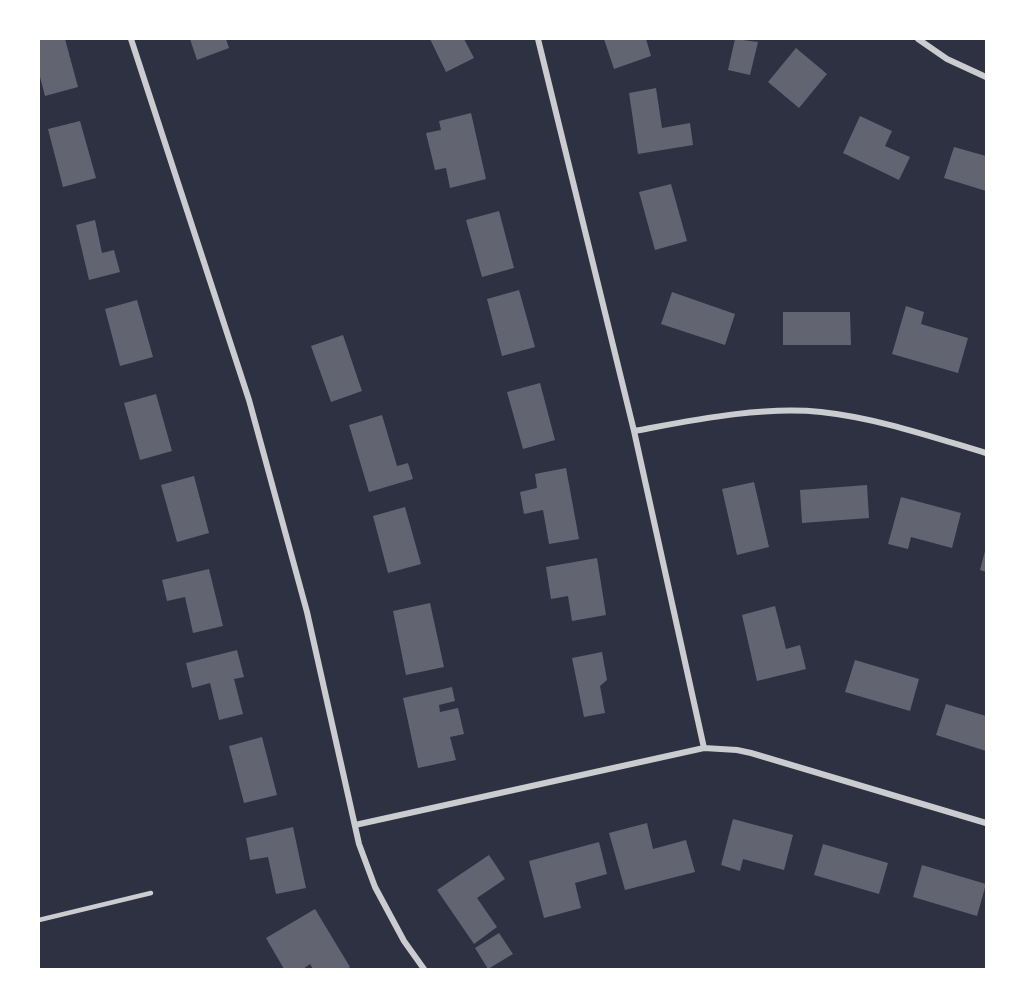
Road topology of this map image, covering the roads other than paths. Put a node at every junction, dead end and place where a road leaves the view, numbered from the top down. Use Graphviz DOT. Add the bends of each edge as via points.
graph roads {
  1 [pos="131,39"];
  2 [pos="538,39"];
  3 [pos="918,39"];
  4 [pos="986,77"];
  5 [pos="634,431"];
  6 [pos="986,453"];
  7 [pos="704,748"];
  8 [pos="986,823"];
  9 [pos="355,825"];
  10 [pos="151,894"];
  11 [pos="39,920"];
  12 [pos="424,969"];
  1 -- 9 [label="street" via="249,400 307,612"];
  2 -- 5 [label="street"];
  3 -- 4 [label="street" via="947,59"];
  5 -- 6 [label="street" via="776,411 821,412 876,421"];
  5 -- 7 [label="street"];
  7 -- 8 [label="street" via="751,753"];
  7 -- 9 [label="street"];
  9 -- 12 [label="street" via="375,887"];
  10 -- 11 [label="lane"];
}
